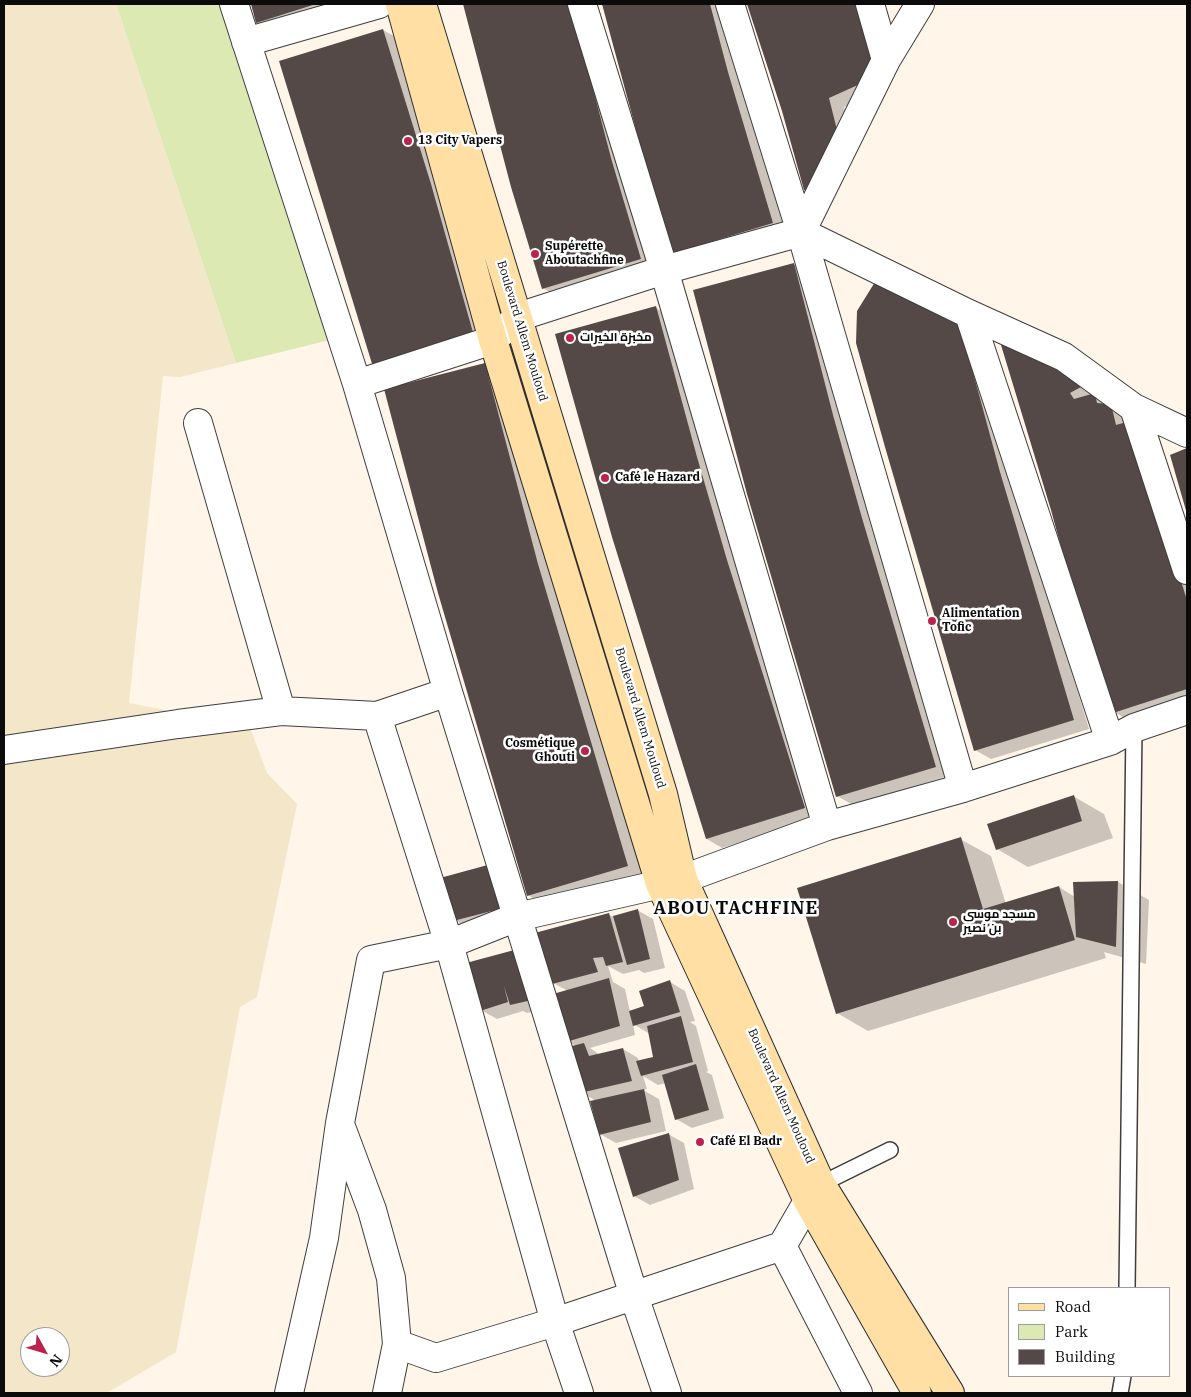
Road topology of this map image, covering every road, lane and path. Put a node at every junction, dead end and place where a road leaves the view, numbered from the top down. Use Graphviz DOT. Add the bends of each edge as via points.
graph roads {
  1 [pos="234,4"];
  2 [pos="379,4"];
  3 [pos="400,4"];
  4 [pos="422,4"];
  5 [pos="582,4"];
  6 [pos="730,4"];
  7 [pos="870,4"];
  8 [pos="920,4"];
  9 [pos="246,42"];
  10 [pos="886,60"];
  11 [pos="801,232"];
  12 [pos="664,270"];
  13 [pos="969,314"];
  14 [pos="518,317"];
  15 [pos="493,340"];
  16 [pos="357,384"];
  17 [pos="1134,408"];
  18 [pos="198,423"];
  19 [pos="1187,432"];
  20 [pos="1187,570"];
  21 [pos="448,692"];
  22 [pos="1187,710"];
  23 [pos="281,711"];
  24 [pos="378,716"];
  25 [pos="1134,728"];
  26 [pos="1110,741"];
  27 [pos="4,750"];
  28 [pos="963,788"];
  29 [pos="827,826"];
  30 [pos="671,881"];
  31 [pos="517,917"];
  32 [pos="448,944"];
  33 [pos="340,1124"];
  34 [pos="890,1150"];
  35 [pos="814,1193"];
  36 [pos="782,1246"];
  37 [pos="1127,1287"];
  38 [pos="634,1296"];
  39 [pos="555,1322"];
  40 [pos="396,1344"];
  41 [pos="1123,1377"];
  42 [pos="289,1393"];
  43 [pos="387,1393"];
  44 [pos="579,1393"];
  45 [pos="667,1393"];
  46 [pos="858,1393"];
  47 [pos="917,1393"];
  48 [pos="950,1393"];
  49 [pos="1120,1393"];
  1 -- 9 [label="street"];
  2 -- 9 [label="street"];
  3 -- 15 [label="main road, Boulevard Allem Mouloud"];
  4 -- 14 [label="main road, Boulevard Allem Mouloud"];
  5 -- 12 [label="street"];
  6 -- 11 [label="street"];
  7 -- 10 [label="street"];
  8 -- 10 [label="street"];
  9 -- 16 [label="street"];
  10 -- 11 [label="street"];
  11 -- 12 [label="street"];
  11 -- 13 [label="street"];
  11 -- 28 [label="street"];
  12 -- 14 [label="street"];
  12 -- 29 [label="street"];
  13 -- 17 [label="street" via="1064,357"];
  13 -- 26 [label="street"];
  14 -- 15 [label="street"];
  14 -- 30 [label="main road, Boulevard Allem Mouloud" via="663,794"];
  15 -- 16 [label="street"];
  15 -- 30 [label="main road, Boulevard Allem Mouloud"];
  16 -- 21 [label="street"];
  17 -- 19 [label="street"];
  17 -- 20 [label="street"];
  18 -- 23 [label="street"];
  21 -- 24 [label="street"];
  21 -- 31 [label="street"];
  22 -- 25 [label="street"];
  23 -- 24 [label="street"];
  23 -- 27 [label="street"];
  24 -- 32 [label="street"];
  25 -- 26 [label="street"];
  25 -- 37 [label="lane"];
  26 -- 28 [label="street"];
  28 -- 29 [label="street"];
  29 -- 30 [label="street"];
  30 -- 31 [label="street"];
  30 -- 35 [label="main road, Boulevard Allem Mouloud"];
  31 -- 32 [label="street"];
  31 -- 38 [label="street"];
  32 -- 33 [label="street" via="371,960"];
  32 -- 39 [label="street"];
  33 -- 40 [label="street" via="372,1210 391,1278"];
  33 -- 42 [label="street" via="324,1238"];
  34 -- 35 [label="lane"];
  35 -- 36 [label="street"];
  35 -- 47 [label="main road, Boulevard Allem Mouloud"];
  35 -- 48 [label="main road, Boulevard Allem Mouloud"];
  36 -- 38 [label="street"];
  36 -- 46 [label="street"];
  38 -- 39 [label="street"];
  38 -- 45 [label="street"];
  39 -- 40 [label="street" via="436,1358"];
  39 -- 44 [label="street"];
  40 -- 43 [label="street"];
  41 -- 49 [label="lane"];
}
